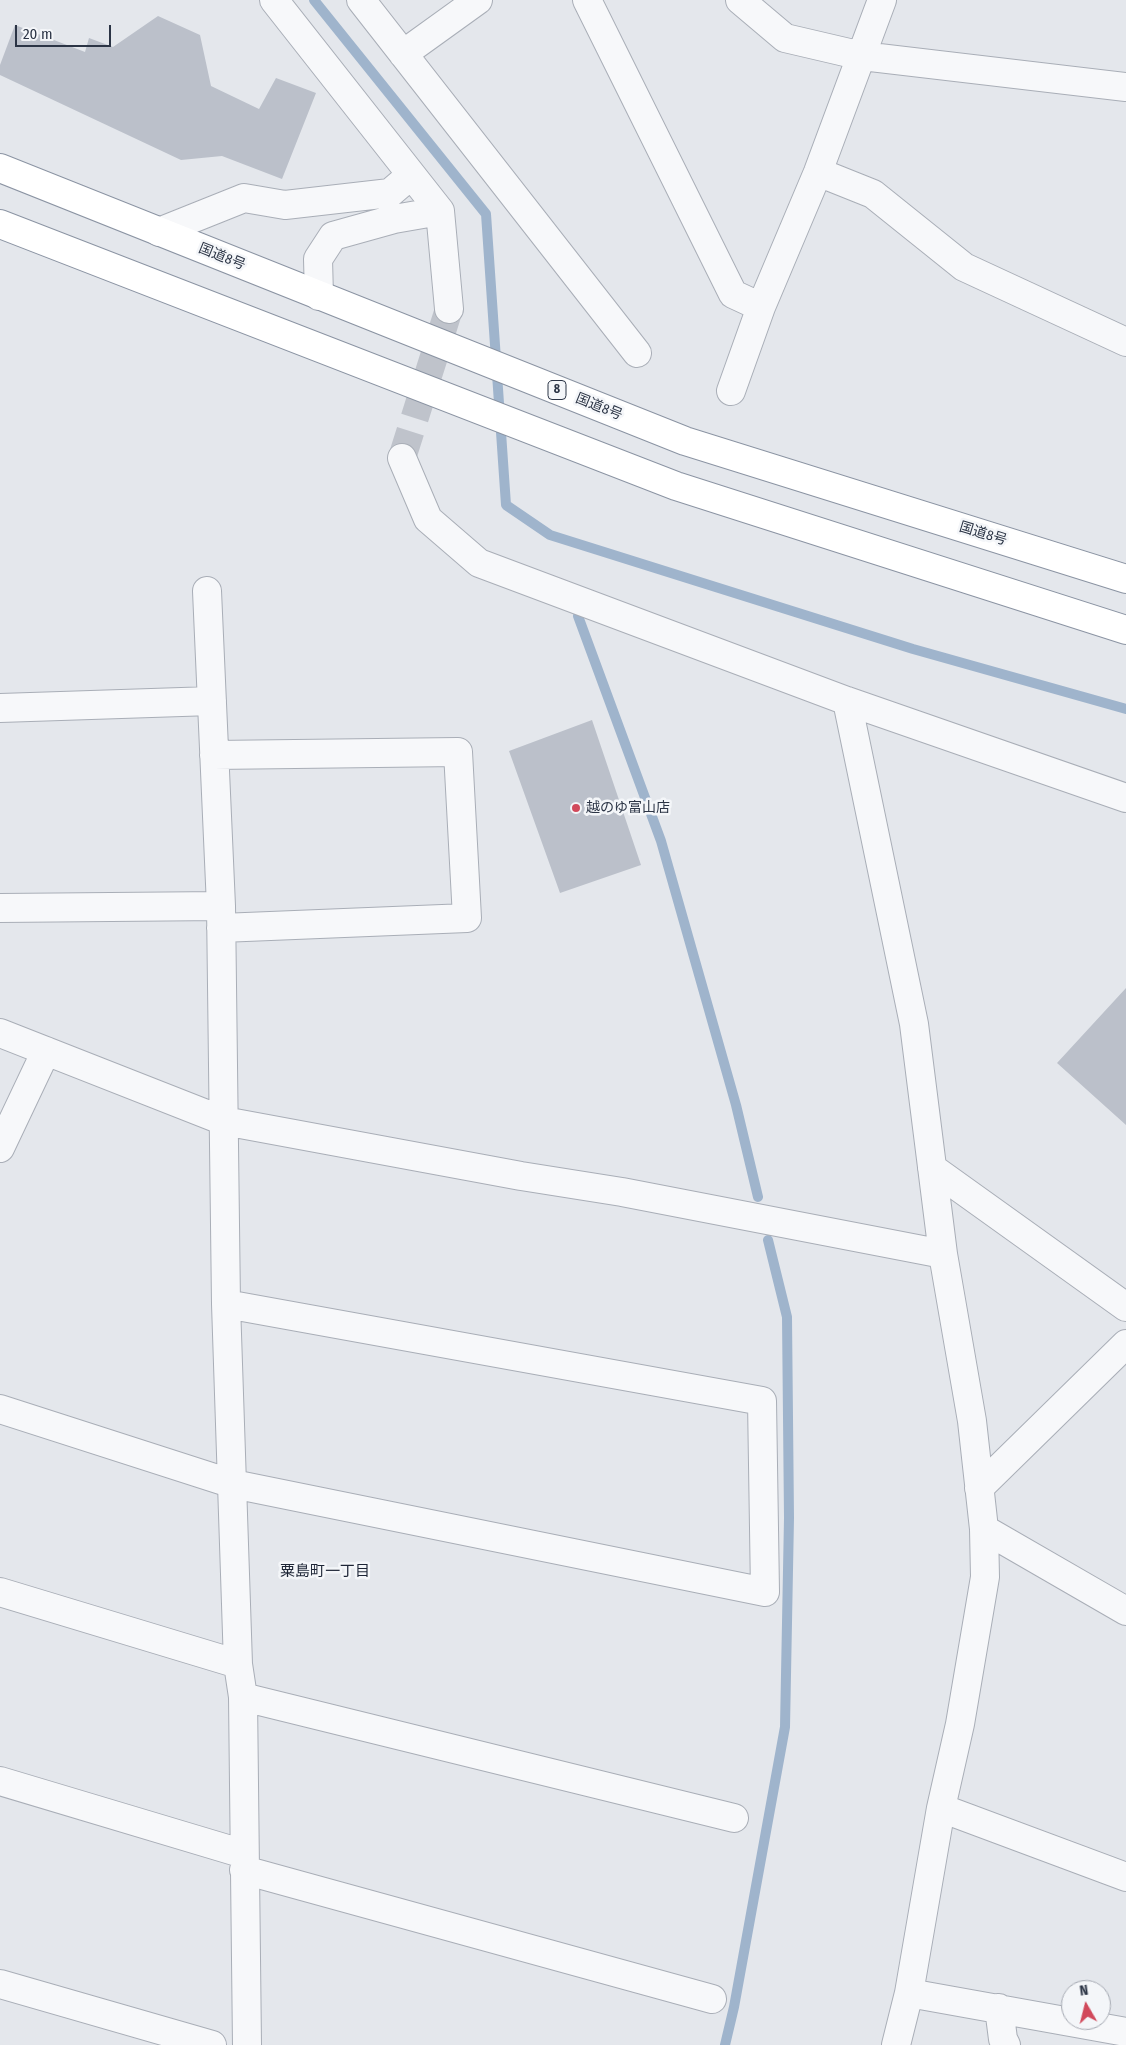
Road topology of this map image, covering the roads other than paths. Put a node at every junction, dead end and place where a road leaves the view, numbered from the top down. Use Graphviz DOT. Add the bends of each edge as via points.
graph roads {
  1 [pos="274,0"];
  2 [pos="361,0"];
  3 [pos="478,0"];
  4 [pos="587,0"];
  5 [pos="740,0"];
  6 [pos="882,0"];
  7 [pos="403,54"];
  8 [pos="862,56"];
  9 [pos="1126,87"];
  10 [pos="0,168"];
  11 [pos="818,172"];
  12 [pos="411,175"];
  13 [pos="440,211"];
  14 [pos="0,224"];
  15 [pos="160,232"];
  16 [pos="319,296"];
  17 [pos="761,307"];
  18 [pos="449,309"];
  19 [pos="1126,342"];
  20 [pos="637,353"];
  21 [pos="731,391"];
  22 [pos="402,458"];
  23 [pos="1126,579"];
  24 [pos="207,591"];
  25 [pos="1126,630"];
  26 [pos="848,700"];
  27 [pos="212,701"];
  28 [pos="0,708"];
  29 [pos="214,755"];
  30 [pos="1126,798"];
  31 [pos="0,908"];
  32 [pos="221,917"];
  33 [pos="0,1032"];
  34 [pos="46,1051"];
  35 [pos="224,1122"];
  36 [pos="0,1148"];
  37 [pos="932,1168"];
  38 [pos="943,1254"];
  39 [pos="226,1304"];
  40 [pos="1126,1306"];
  41 [pos="1123,1351"];
  42 [pos="0,1409"];
  43 [pos="233,1484"];
  44 [pos="979,1488"];
  45 [pos="984,1529"];
  46 [pos="0,1592"];
  47 [pos="1126,1611"];
  48 [pos="238,1664"];
  49 [pos="243,1697"];
  50 [pos="0,1781"];
  51 [pos="941,1808"];
  52 [pos="734,1818"];
  53 [pos="244,1862"];
  54 [pos="1126,1877"];
  55 [pos="0,1984"];
  56 [pos="909,1992"];
  57 [pos="712,1999"];
  58 [pos="999,2008"];
  59 [pos="1126,2032"];
  60 [pos="212,2045"];
  61 [pos="247,2045"];
  62 [pos="896,2045"];
  63 [pos="1006,2045"];
  1 -- 12 [label="street"];
  2 -- 7 [label="street"];
  3 -- 7 [label="street"];
  4 -- 17 [label="street" via="733,294"];
  5 -- 8 [label="street" via="785,38"];
  6 -- 8 [label="street"];
  7 -- 20 [label="street"];
  8 -- 9 [label="street"];
  8 -- 11 [label="street"];
  10 -- 15 [label="highway, 国道8号 / 8"];
  11 -- 17 [label="street"];
  11 -- 19 [label="street" via="873,194 964,267"];
  12 -- 13 [label="street"];
  12 -- 15 [label="street" via="390,193 285,205 244,198"];
  13 -- 16 [label="street" via="394,219 333,236 318,259"];
  13 -- 18 [label="street"];
  14 -- 25 [label="highway" via="676,486"];
  15 -- 16 [label="highway, 国道8号 / 8"];
  16 -- 23 [label="highway, 国道8号 / 8" via="685,441"];
  17 -- 21 [label="street"];
  22 -- 26 [label="street" via="428,518 478,563"];
  24 -- 27 [label="street"];
  26 -- 30 [label="street"];
  26 -- 37 [label="street" via="914,1024"];
  27 -- 28 [label="street"];
  27 -- 29 [label="street"];
  29 -- 32 [label="street"];
  29 -- 32 [label="street" via="458,752 467,918"];
  31 -- 32 [label="street"];
  32 -- 35 [label="street"];
  33 -- 34 [label="street"];
  34 -- 35 [label="street"];
  34 -- 36 [label="street"];
  35 -- 38 [label="street" via="622,1192"];
  35 -- 39 [label="street"];
  37 -- 38 [label="street"];
  37 -- 40 [label="street"];
  38 -- 44 [label="street" via="972,1421"];
  39 -- 43 [label="street"];
  39 -- 43 [label="street" via="762,1401 765,1592"];
  41 -- 44 [label="street"];
  42 -- 43 [label="street"];
  43 -- 48 [label="street"];
  44 -- 45 [label="street"];
  45 -- 47 [label="street"];
  45 -- 51 [label="street" via="985,1577 960,1724"];
  46 -- 48 [label="street"];
  48 -- 49 [label="street"];
  49 -- 52 [label="street"];
  49 -- 53 [label="street"];
  50 -- 53 [label="street"];
  51 -- 54 [label="street"];
  51 -- 56 [label="street"];
  53 -- 57 [label="street"];
  53 -- 61 [label="street"];
  55 -- 60 [label="street"];
  56 -- 58 [label="street"];
  56 -- 62 [label="street"];
  58 -- 59 [label="street"];
  58 -- 63 [label="street"];
}
